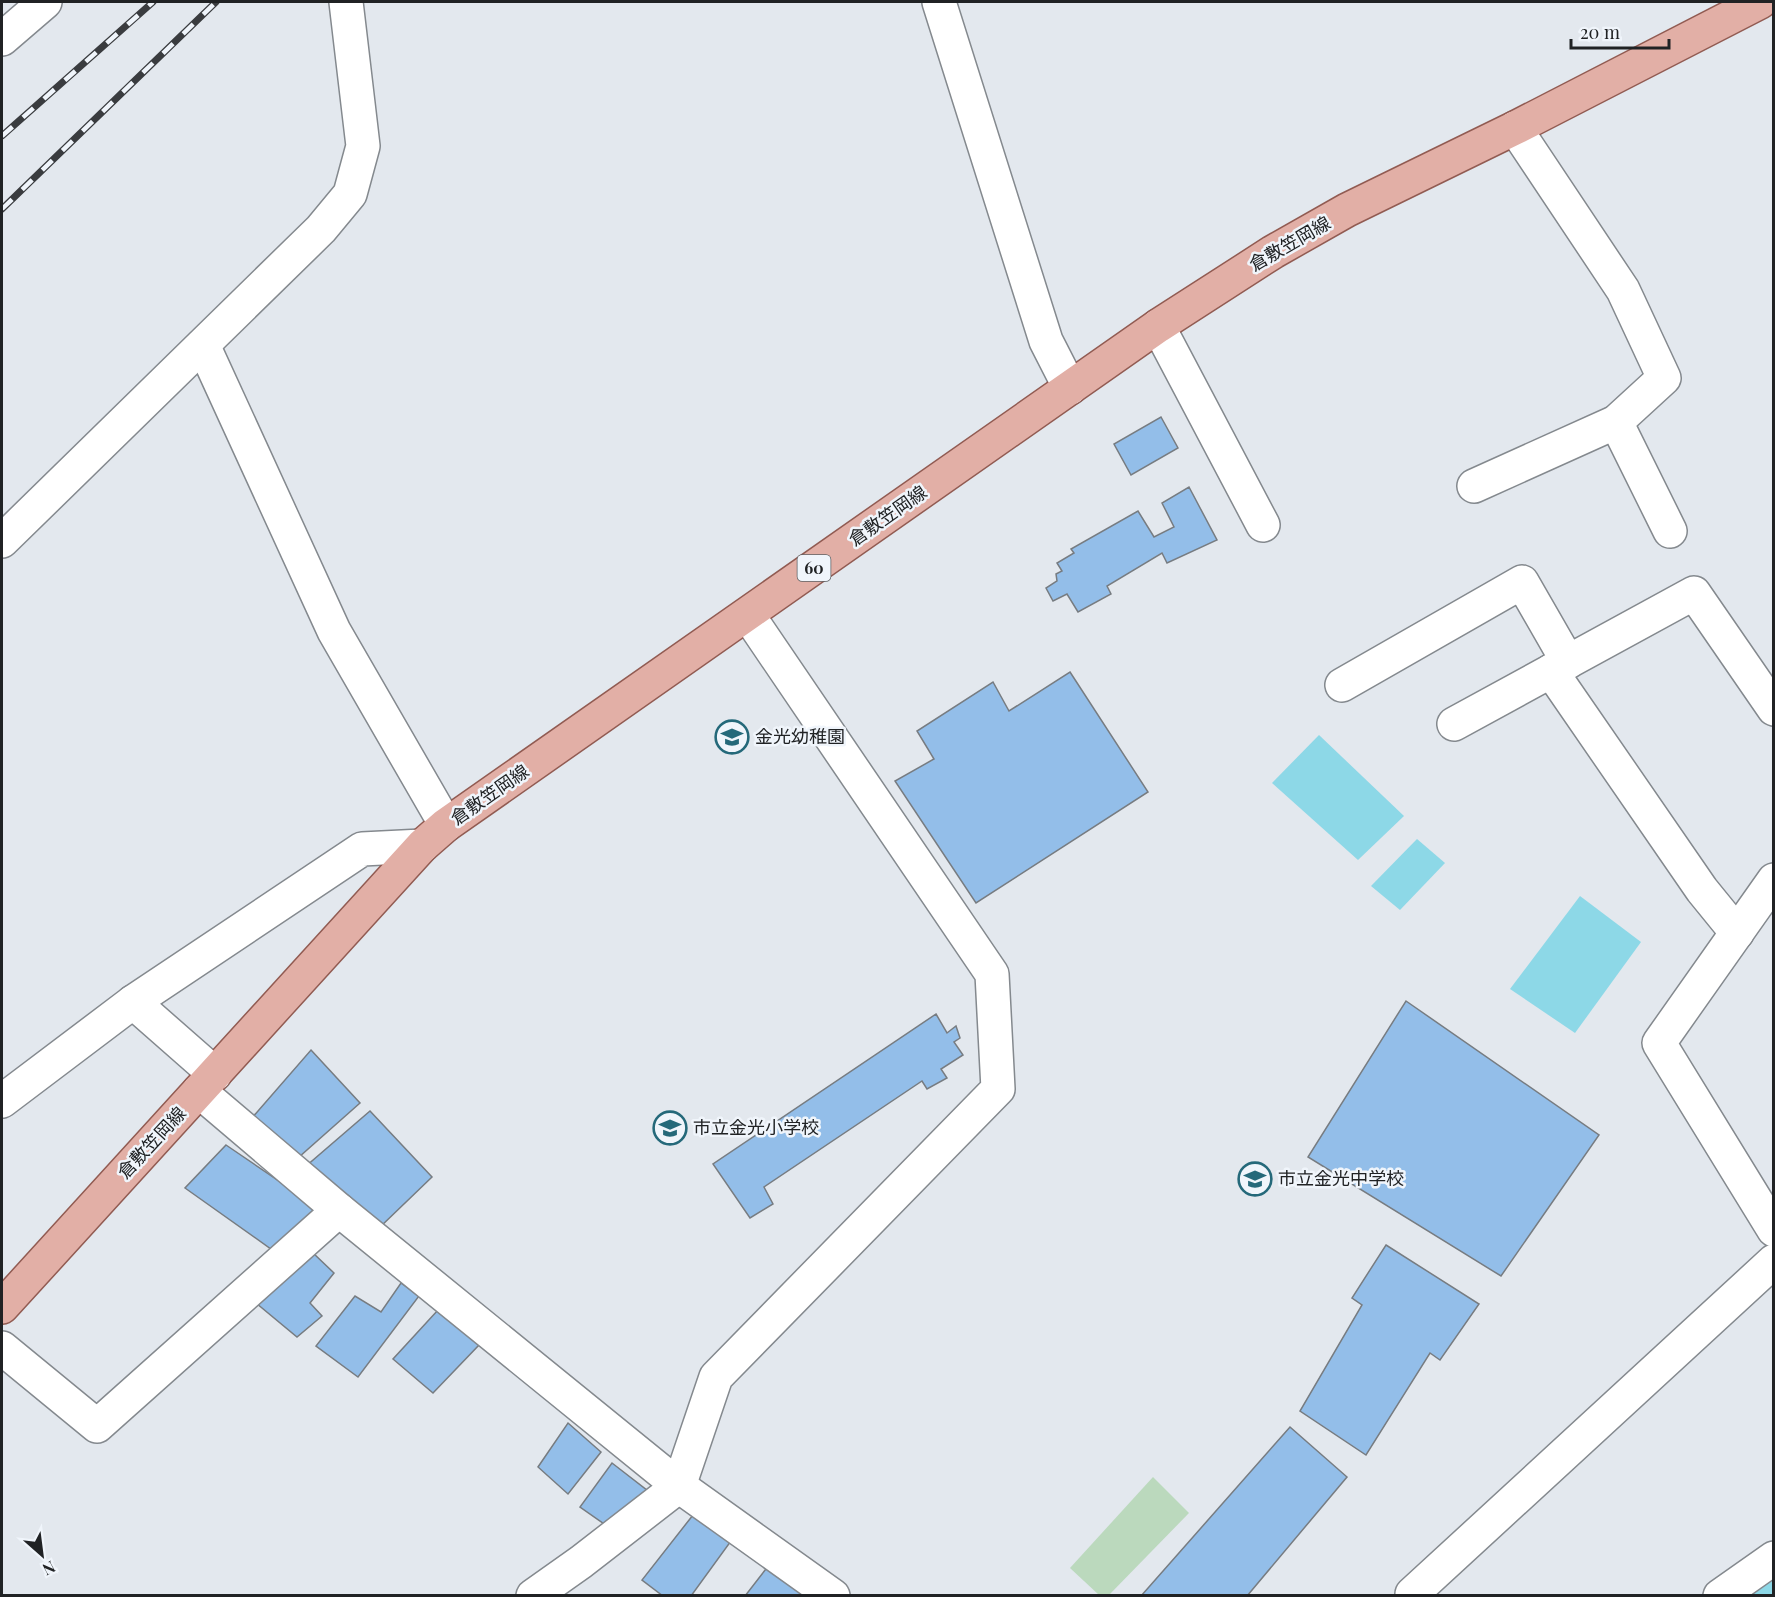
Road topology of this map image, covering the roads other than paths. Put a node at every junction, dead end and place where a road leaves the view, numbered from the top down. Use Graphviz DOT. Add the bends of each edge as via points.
graph roads {
  1 [pos="45,2"];
  2 [pos="346,2"];
  3 [pos="939,2"];
  4 [pos="1760,2"];
  5 [pos="2,39"];
  6 [pos="1515,128"];
  7 [pos="1158,326"];
  8 [pos="203,345"];
  9 [pos="1070,388"];
  10 [pos="1616,422"];
  11 [pos="1474,486"];
  12 [pos="1263,525"];
  13 [pos="1670,531"];
  14 [pos="2,541"];
  15 [pos="748,615"];
  16 [pos="1560,666"];
  17 [pos="1342,685"];
  18 [pos="1773,709"];
  19 [pos="1454,724"];
  20 [pos="446,825"];
  21 [pos="422,846"];
  22 [pos="1773,880"];
  23 [pos="1737,933"];
  24 [pos="133,1002"];
  25 [pos="207,1083"];
  26 [pos="2,1101"];
  27 [pos="339,1210"];
  28 [pos="1773,1230"];
  29 [pos="1773,1261"];
  30 [pos="2,1307"];
  31 [pos="2,1348"];
  32 [pos="679,1486"];
  33 [pos="1773,1558"];
  34 [pos="1726,1594"];
  35 [pos="533,1596"];
  36 [pos="833,1596"];
  37 [pos="1414,1596"];
  1 -- 5 [label="street"];
  2 -- 8 [label="street" via="363,146 350,194 321,229"];
  3 -- 9 [label="street" via="1046,341"];
  4 -- 6 [label="main road, 倉敷笠岡線 / 60"];
  6 -- 7 [label="main road, 倉敷笠岡線 / 60" via="1347,210"];
  6 -- 10 [label="street" via="1623,290 1664,378"];
  7 -- 9 [label="main road, 倉敷笠岡線 / 60"];
  7 -- 12 [label="street"];
  8 -- 14 [label="street"];
  8 -- 20 [label="street" via="334,631"];
  9 -- 15 [label="main road, 倉敷笠岡線 / 60"];
  10 -- 11 [label="street"];
  10 -- 13 [label="street"];
  15 -- 20 [label="main road, 倉敷笠岡線 / 60"];
  15 -- 32 [label="street" via="992,974 998,1089 716,1377"];
  16 -- 17 [label="street" via="1522,582"];
  16 -- 18 [label="street" via="1694,593"];
  16 -- 19 [label="street"];
  16 -- 23 [label="street" via="1702,890"];
  20 -- 21 [label="main road, 倉敷笠岡線 / 60"];
  21 -- 24 [label="street" via="362,849"];
  21 -- 25 [label="main road, 倉敷笠岡線 / 60"];
  22 -- 23 [label="street"];
  23 -- 28 [label="street" via="1659,1043"];
  24 -- 25 [label="street"];
  24 -- 26 [label="street"];
  25 -- 27 [label="street"];
  25 -- 30 [label="main road, 倉敷笠岡線 / 60"];
  27 -- 31 [label="street" via="96,1426"];
  27 -- 32 [label="street"];
  29 -- 37 [label="street"];
  32 -- 35 [label="street"];
  32 -- 36 [label="street"];
  33 -- 34 [label="street"];
}
